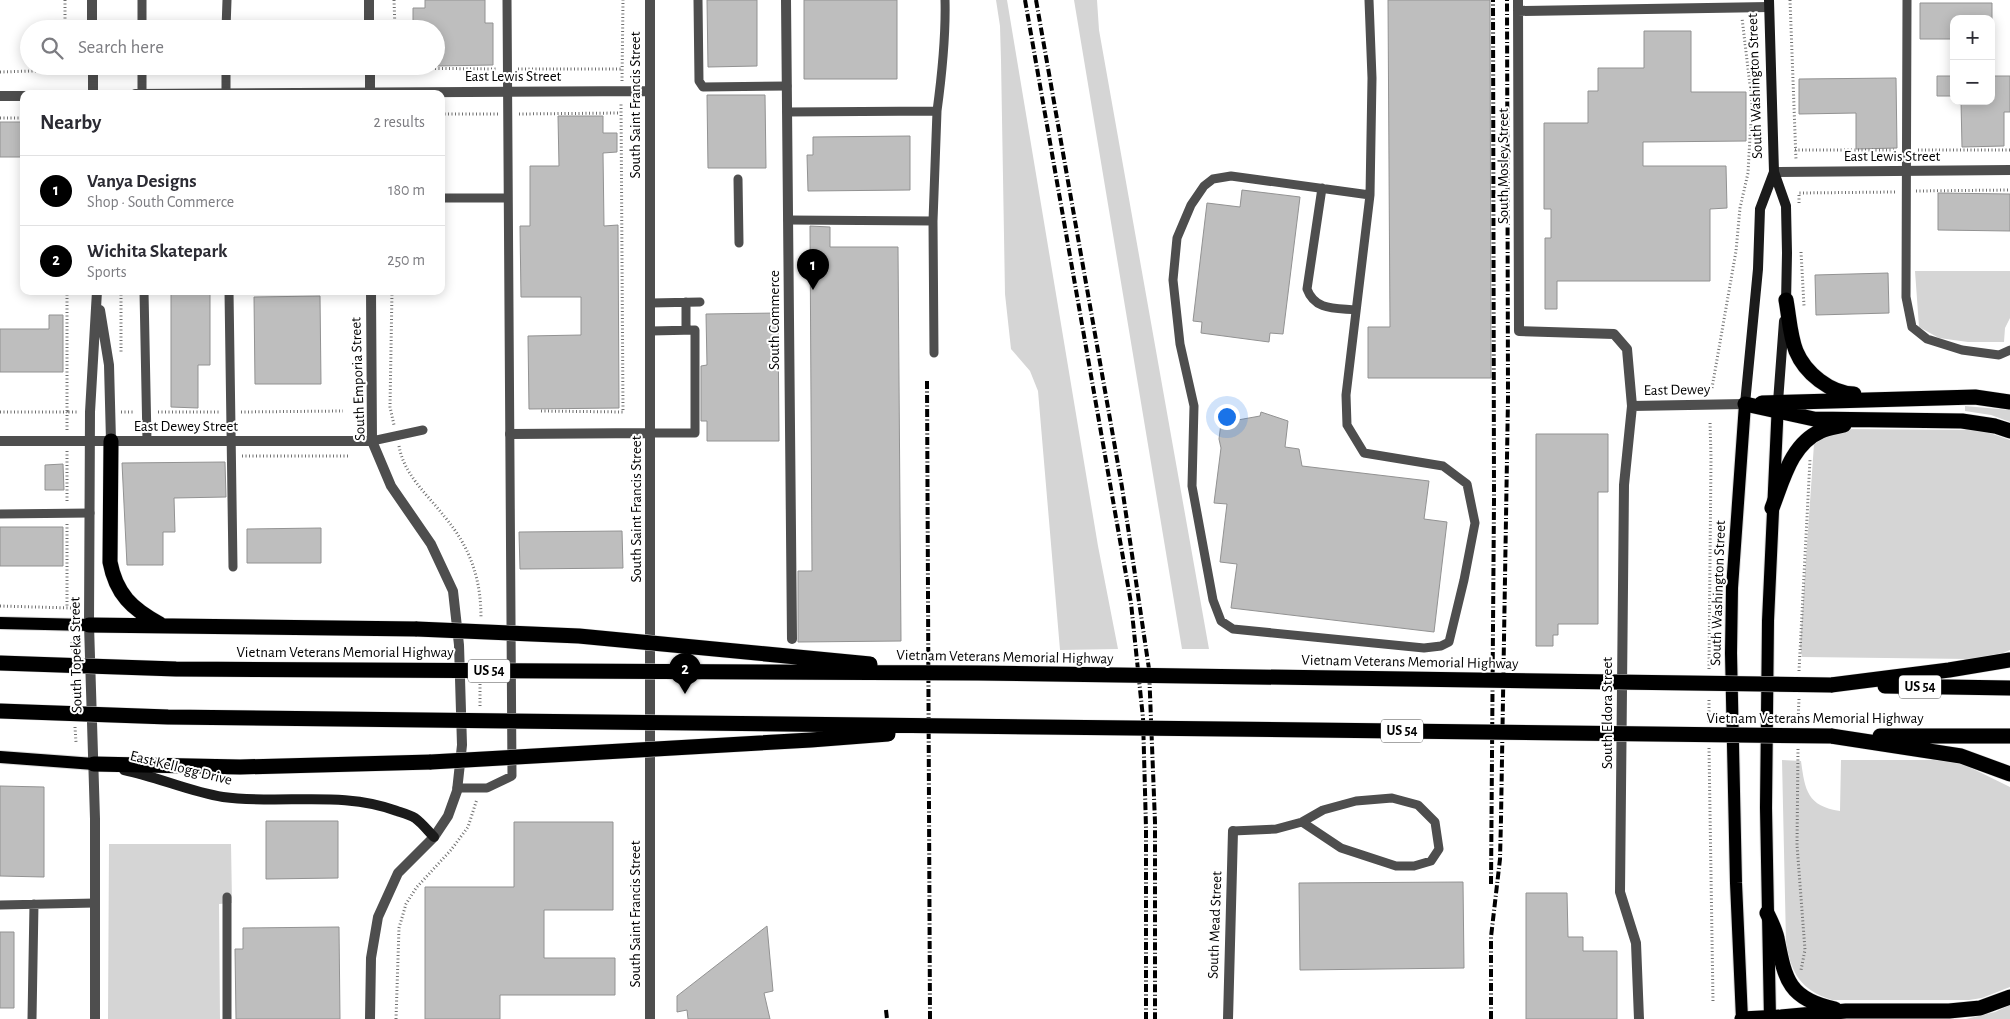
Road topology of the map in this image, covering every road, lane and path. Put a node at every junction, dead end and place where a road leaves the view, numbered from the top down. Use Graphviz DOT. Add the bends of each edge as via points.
graph roads {
  1 [pos="65,0"];
  2 [pos="92,0"];
  3 [pos="142,0"];
  4 [pos="227,0"];
  5 [pos="369,0"];
  6 [pos="394,0"];
  7 [pos="506,0"];
  8 [pos="622,0"];
  9 [pos="650,0"];
  10 [pos="698,0"];
  11 [pos="786,0"];
  12 [pos="944,0"];
  13 [pos="1370,0"];
  14 [pos="1790,0"];
  15 [pos="1907,0"];
  16 [pos="1769,3"];
  17 [pos="1518,5"];
  18 [pos="1740,7"];
  19 [pos="65,20"];
  20 [pos="92,20"];
  21 [pos="142,20"];
  22 [pos="226,20"];
  23 [pos="369,20"];
  24 [pos="395,20"];
  25 [pos="20,71"];
  26 [pos="0,72"];
  27 [pos="93,75"];
  28 [pos="142,75"];
  29 [pos="226,75"];
  30 [pos="370,75"];
  31 [pos="787,86"];
  32 [pos="93,90"];
  33 [pos="142,90"];
  34 [pos="226,90"];
  35 [pos="370,90"];
  36 [pos="506,91"];
  37 [pos="621,91"];
  38 [pos="650,91"];
  39 [pos="445,92"];
  40 [pos="0,96"];
  41 [pos="20,96"];
  42 [pos="936,111"];
  43 [pos="787,112"];
  44 [pos="620,113"];
  45 [pos="445,114"];
  46 [pos="506,114"];
  47 [pos="0,118"];
  48 [pos="20,118"];
  49 [pos="1907,170"];
  50 [pos="2010,170"];
  51 [pos="1774,172"];
  52 [pos="1797,172"];
  53 [pos="738,179"];
  54 [pos="1322,188"];
  55 [pos="2010,190"];
  56 [pos="1907,191"];
  57 [pos="1799,193"];
  58 [pos="1370,195"];
  59 [pos="445,198"];
  60 [pos="507,198"];
  61 [pos="1800,213"];
  62 [pos="788,220"];
  63 [pos="933,221"];
  64 [pos="739,243"];
  65 [pos="1801,243"];
  66 [pos="67,295"];
  67 [pos="97,295"];
  68 [pos="98,295"];
  69 [pos="121,295"];
  70 [pos="144,295"];
  71 [pos="229,295"];
  72 [pos="371,295"];
  73 [pos="1786,300"];
  74 [pos="651,302"];
  75 [pos="686,302"];
  76 [pos="700,302"];
  77 [pos="1356,310"];
  78 [pos="1804,313"];
  79 [pos="686,330"];
  80 [pos="651,331"];
  81 [pos="1519,331"];
  82 [pos="2010,350"];
  83 [pos="934,353"];
  84 [pos="121,357"];
  85 [pos="1712,388"];
  86 [pos="1920,398"];
  87 [pos="2010,402"];
  88 [pos="121,403"];
  89 [pos="1745,404"];
  90 [pos="1632,406"];
  91 [pos="1778,407"];
  92 [pos="343,411"];
  93 [pos="0,412"];
  94 [pos="67,412"];
  95 [pos="146,412"];
  96 [pos="231,412"];
  97 [pos="541,412"];
  98 [pos="1710,420"];
  99 [pos="1867,420"];
  100 [pos="423,430"];
  101 [pos="2010,431"];
  102 [pos="651,432"];
  103 [pos="510,434"];
  104 [pos="67,440"];
  105 [pos="90,440"];
  106 [pos="111,440"];
  107 [pos="147,440"];
  108 [pos="231,440"];
  109 [pos="372,440"];
  110 [pos="0,441"];
  111 [pos="1810,454"];
  112 [pos="242,456"];
  113 [pos="348,456"];
  114 [pos="1772,508"];
  115 [pos="90,513"];
  116 [pos="0,514"];
  117 [pos="67,514"];
  118 [pos="232,567"];
  119 [pos="0,606"];
  120 [pos="0,623"];
  121 [pos="89,625"];
  122 [pos="164,626"];
  123 [pos="792,639"];
  124 [pos="72,642"];
  125 [pos="73,652"];
  126 [pos="2010,660"];
  127 [pos="0,663"];
  128 [pos="73,672"];
  129 [pos="978,673"];
  130 [pos="1709,676"];
  131 [pos="1799,680"];
  132 [pos="1831,685"];
  133 [pos="2010,688"];
  134 [pos="1799,690"];
  135 [pos="1709,696"];
  136 [pos="74,702"];
  137 [pos="0,711"];
  138 [pos="75,722"];
  139 [pos="1709,724"];
  140 [pos="972,726"];
  141 [pos="1798,728"];
  142 [pos="1831,736"];
  143 [pos="2010,736"];
  144 [pos="76,742"];
  145 [pos="1709,744"];
  146 [pos="1798,748"];
  147 [pos="0,757"];
  148 [pos="94,764"];
  149 [pos="2010,774"];
  150 [pos="457,788"];
  151 [pos="1302,822"];
  152 [pos="1233,831"];
  153 [pos="434,837"];
  154 [pos="228,897"];
  155 [pos="95,903"];
  156 [pos="34,904"];
  157 [pos="0,905"];
  158 [pos="1767,913"];
  159 [pos="1800,975"];
  160 [pos="2010,997"];
  161 [pos="1712,1002"];
  162 [pos="1846,1011"];
  163 [pos="1770,1018"];
  164 [pos="32,1019"];
  165 [pos="94,1019"];
  166 [pos="228,1019"];
  167 [pos="370,1019"];
  168 [pos="650,1019"];
  169 [pos="1228,1019"];
  170 [pos="1639,1019"];
  171 [pos="1742,1019"];
  1 -- 19 [label="path"];
  2 -- 20 [label="street"];
  3 -- 21 [label="lane"];
  4 -- 22 [label="lane"];
  5 -- 23 [label="street"];
  6 -- 24 [label="path"];
  7 -- 36 [label="lane"];
  8 -- 37 [label="path"];
  9 -- 38 [label="street, South Saint Francis Street"];
  10 -- 31 [label="lane" via="698,81 703,87"];
  11 -- 31 [label="street, South Commerce"];
  12 -- 42 [label="lane" via="943,59"];
  13 -- 58 [label="lane"];
  14 -- 52 [label="path"];
  15 -- 49 [label="lane"];
  16 -- 18 [label="street"];
  16 -- 51 [label="main road, South Washington Street"];
  17 -- 18 [label="street"];
  17 -- 81 [label="street, South Mosley Street"];
  18 -- 85 [label="path" via="1752,102 1748,173"];
  25 -- 26 [label="path"];
  27 -- 32 [label="street"];
  28 -- 33 [label="lane"];
  29 -- 34 [label="lane"];
  30 -- 35 [label="street"];
  31 -- 43 [label="street, South Commerce"];
  36 -- 37 [label="street, East Lewis Street"];
  36 -- 39 [label="street, East Lewis Street"];
  36 -- 46 [label="lane"];
  37 -- 38 [label="street, East Lewis Street"];
  37 -- 44 [label="path"];
  38 -- 74 [label="street, South Saint Francis Street"];
  40 -- 41 [label="street"];
  42 -- 43 [label="lane"];
  42 -- 63 [label="lane"];
  43 -- 62 [label="street, South Commerce"];
  44 -- 46 [label="path"];
  44 -- 97 [label="path" via="623,412"];
  45 -- 46 [label="path"];
  46 -- 60 [label="lane"];
  47 -- 48 [label="path"];
  49 -- 50 [label="street, East Lewis Street"];
  49 -- 52 [label="street, East Lewis Street"];
  49 -- 56 [label="lane"];
  51 -- 52 [label="street, East Lewis Street"];
  51 -- 73 [label="main road, South Washington Street" via="1786,206"];
  51 -- 89 [label="main road, South Washington Street" via="1760,209 1758,269"];
  52 -- 57 [label="path"];
  53 -- 64 [label="lane"];
  54 -- 58 [label="lane"];
  54 -- 77 [label="lane" via="1307,289 1316,304"];
  54 -- 77 [label="lane" via="1231,176 1214,179 1204,186 1192,205 1177,238 1173,280 1180,344 1194,406 1192,486 1214,600 1221,621 1232,629 1424,648 1441,646 1448,642 1474,523 1467,484 1443,466 1364,453 1347,425 1346,395"];
  55 -- 56 [label="path"];
  56 -- 57 [label="path"];
  56 -- 82 [label="lane" via="1906,297 1912,326 1927,339 1962,350 1999,355"];
  57 -- 61 [label="path"];
  58 -- 77 [label="lane"];
  59 -- 60 [label="lane"];
  60 -- 103 [label="lane"];
  62 -- 63 [label="lane"];
  62 -- 123 [label="street, South Commerce"];
  63 -- 83 [label="lane"];
  65 -- 78 [label="path"];
  66 -- 94 [label="path"];
  67 -- 105 [label="street, South Topeka Street"];
  68 -- 106 [label="street, South Topeka Street" via="109,365"];
  69 -- 84 [label="path"];
  70 -- 95 [label="lane"];
  71 -- 96 [label="lane"];
  72 -- 109 [label="street, South Emporia Street"];
  73 -- 86 [label="highway" via="1796,350 1803,364 1817,379 1848,394"];
  73 -- 91 [label="main road, South Washington Street"];
  74 -- 75 [label="lane"];
  74 -- 80 [label="street, South Saint Francis Street"];
  75 -- 76 [label="lane"];
  75 -- 79 [label="lane"];
  79 -- 80 [label="lane"];
  79 -- 102 [label="lane" via="694,330 695,433"];
  80 -- 102 [label="street, South Saint Francis Street"];
  81 -- 90 [label="street, East Dewey" via="1614,334 1627,349"];
  86 -- 87 [label="highway" via="1975,397"];
  86 -- 91 [label="highway"];
  88 -- 95 [label="path" via="121,412"];
  89 -- 90 [label="street, East Dewey"];
  89 -- 91 [label="highway"];
  89 -- 171 [label="main road, South Washington Street" via="1731,644"];
  90 -- 170 [label="street, South Eldora Street" via="1624,485 1620,892 1636,943"];
  91 -- 99 [label="highway" via="1814,419"];
  91 -- 114 [label="main road, South Washington Street"];
  92 -- 96 [label="path"];
  93 -- 94 [label="path"];
  94 -- 104 [label="path"];
  95 -- 96 [label="path"];
  95 -- 107 [label="lane"];
  96 -- 108 [label="lane"];
  98 -- 130 [label="path"];
  99 -- 101 [label="highway" via="1962,421"];
  99 -- 114 [label="highway" via="1822,430 1808,438 1796,450"];
  100 -- 109 [label="lane"];
  102 -- 103 [label="street"];
  102 -- 168 [label="street, South Saint Francis Street"];
  103 -- 150 [label="lane" via="512,776 488,788"];
  104 -- 105 [label="street, East Dewey Street"];
  104 -- 110 [label="street, East Dewey Street"];
  104 -- 117 [label="path"];
  105 -- 106 [label="street, East Dewey Street"];
  105 -- 115 [label="street, South Topeka Street"];
  106 -- 107 [label="street, East Dewey Street"];
  106 -- 122 [label="highway" via="110,562 113,579 140,614"];
  107 -- 108 [label="street, East Dewey Street"];
  108 -- 109 [label="street, East Dewey Street"];
  108 -- 118 [label="lane"];
  109 -- 150 [label="street, South Emporia Street" via="391,486 431,544 452,591 462,699 462,745"];
  111 -- 131 [label="path"];
  112 -- 113 [label="path"];
  114 -- 158 [label="main road, South Washington Street" via="1768,621"];
  115 -- 117 [label="lane"];
  115 -- 121 [label="street, South Topeka Street"];
  116 -- 117 [label="lane"];
  117 -- 119 [label="path" via="69,608"];
  120 -- 121 [label="main road"];
  121 -- 122 [label="highway"];
  121 -- 148 [label="street, South Topeka Street"];
  122 -- 129 [label="highway, bridge" via="416,629 579,636"];
  124 -- 125 [label="path"];
  126 -- 132 [label="highway"];
  127 -- 129 [label="highway, Vietnam Veterans Memorial Highway / US 54, bridge" via="176,669"];
  128 -- 136 [label="path"];
  129 -- 132 [label="highway, Vietnam Veterans Memorial Highway / US 54, bridge"];
  132 -- 133 [label="highway, Vietnam Veterans Memorial Highway / US 54"];
  134 -- 141 [label="path"];
  135 -- 139 [label="path"];
  137 -- 140 [label="highway, Vietnam Veterans Memorial Highway / US 54, bridge" via="168,717"];
  138 -- 144 [label="path"];
  140 -- 142 [label="highway, Vietnam Veterans Memorial Highway / US 54, bridge"];
  140 -- 148 [label="highway, bridge" via="811,740 431,762 240,767"];
  142 -- 143 [label="highway, Vietnam Veterans Memorial Highway / US 54"];
  142 -- 149 [label="highway" via="1961,756"];
  145 -- 161 [label="path"];
  146 -- 159 [label="path" via="1797,845 1805,950"];
  147 -- 148 [label="main road, East Kellogg Drive"];
  148 -- 153 [label="main road, East Kellogg Drive" via="145,774 222,797 324,799 387,807 415,818"];
  148 -- 155 [label="street, South Topeka Street"];
  150 -- 153 [label="street, South Emporia Street" via="448,816"];
  151 -- 151 [label="lane" via="1322,810 1356,801 1392,798 1418,805 1435,822 1439,849 1431,861 1414,866 1396,866 1340,848"];
  151 -- 152 [label="lane" via="1276,829"];
  152 -- 169 [label="street, South Mead Street"];
  153 -- 167 [label="street, South Emporia Street" via="398,873 378,917 371,958"];
  154 -- 166 [label="lane"];
  155 -- 156 [label="lane"];
  155 -- 165 [label="street, South Topeka Street"];
  156 -- 157 [label="lane"];
  156 -- 164 [label="lane"];
  158 -- 162 [label="highway" via="1784,972 1793,987 1806,999 1821,1006"];
  158 -- 163 [label="main road, South Washington Street"];
  160 -- 162 [label="highway" via="1980,1008 1950,1011"];
  162 -- 163 [label="highway"];
  163 -- 171 [label="highway"];
}
